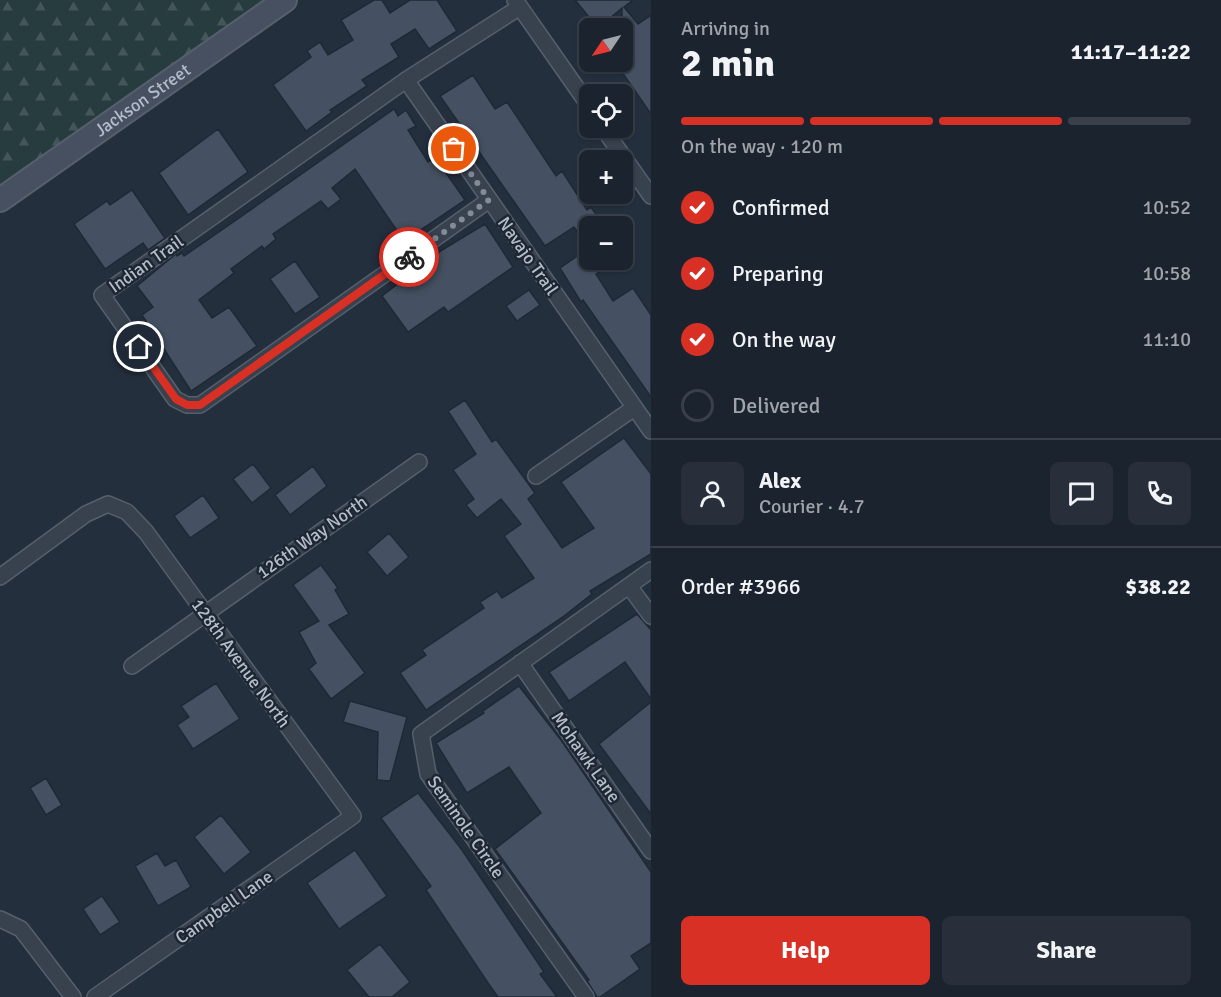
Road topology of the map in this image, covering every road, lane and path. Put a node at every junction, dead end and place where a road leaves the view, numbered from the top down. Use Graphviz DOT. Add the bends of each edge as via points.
graph roads {
  1 [pos="285,0"];
  2 [pos="517,4"];
  3 [pos="406,80"];
  4 [pos="579,92"];
  5 [pos="610,138"];
  6 [pos="651,196"];
  7 [pos="0,200"];
  8 [pos="489,200"];
  9 [pos="634,408"];
  10 [pos="651,431"];
  11 [pos="419,462"];
  12 [pos="536,476"];
  13 [pos="651,570"];
  14 [pos="0,577"];
  15 [pos="629,586"];
  16 [pos="205,613"];
  17 [pos="651,616"];
  18 [pos="520,663"];
  19 [pos="132,666"];
  20 [pos="353,816"];
  21 [pos="651,851"];
  22 [pos="0,919"];
  23 [pos="73,997"];
  24 [pos="95,997"];
  25 [pos="586,997"];
  1 -- 7 [label="street, Jackson Street"];
  2 -- 3 [label="street, Indian Trail"];
  2 -- 4 [label="street"];
  3 -- 8 [label="street, Navajo Trail"];
  3 -- 8 [label="street, Indian Trail" via="102,295 176,399 187,405 200,405"];
  5 -- 6 [label="street"];
  8 -- 9 [label="street, Navajo Trail"];
  9 -- 10 [label="street, Navajo Trail"];
  9 -- 12 [label="street"];
  11 -- 16 [label="street, 126th Way North"];
  13 -- 15 [label="street, Seminole Circle"];
  14 -- 16 [label="street, 128th Avenue North" via="86,514 108,504 127,512 146,532"];
  15 -- 17 [label="street"];
  15 -- 18 [label="street, Seminole Circle"];
  16 -- 19 [label="street, 126th Way North"];
  16 -- 20 [label="street, 128th Avenue North"];
  18 -- 21 [label="street, Mohawk Lane"];
  18 -- 25 [label="street, Seminole Circle" via="421,734 428,774"];
  20 -- 24 [label="street, Campbell Lane"];
  22 -- 23 [label="street" via="21,929"];
}
